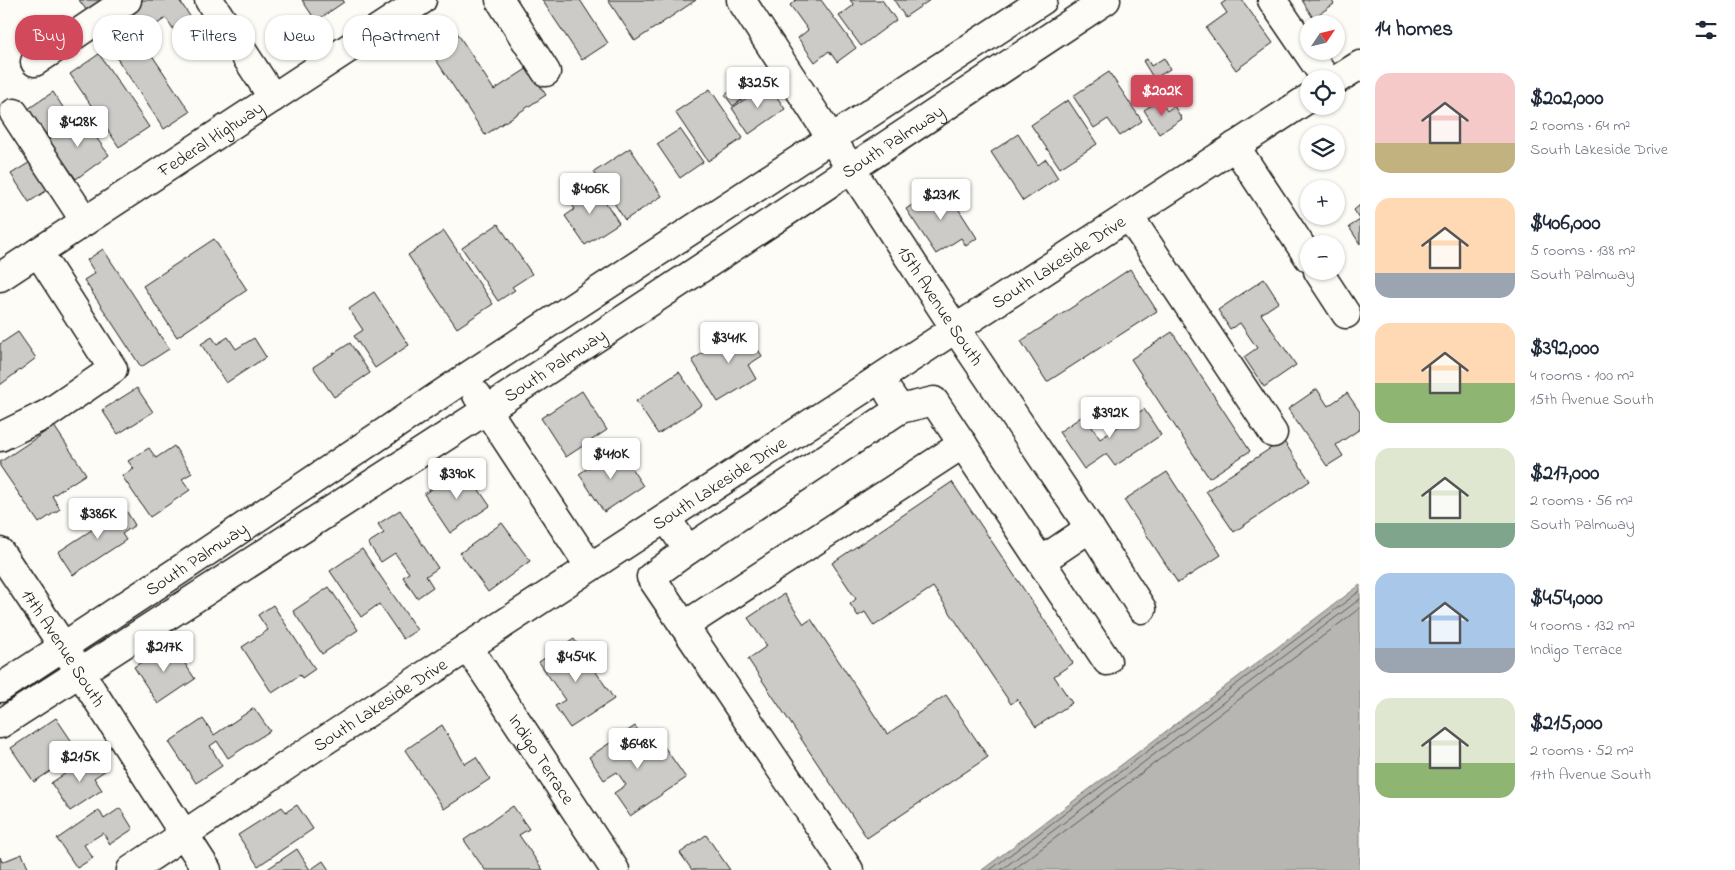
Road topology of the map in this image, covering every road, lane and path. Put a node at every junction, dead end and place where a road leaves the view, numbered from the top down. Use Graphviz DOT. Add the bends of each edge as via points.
graph roads {
  1 [pos="127,0"];
  2 [pos="209,0"];
  3 [pos="422,0"];
  4 [pos="500,0"];
  5 [pos="741,0"];
  6 [pos="1043,0"];
  7 [pos="1106,0"];
  8 [pos="1272,0"];
  9 [pos="34,62"];
  10 [pos="1360,65"];
  11 [pos="1320,70"];
  12 [pos="546,72"];
  13 [pos="1345,74"];
  14 [pos="274,98"];
  15 [pos="1300,104"];
  16 [pos="14,113"];
  17 [pos="832,138"];
  18 [pos="1235,146"];
  19 [pos="851,168"];
  20 [pos="1129,216"];
  21 [pos="85,221"];
  22 [pos="1300,244"];
  23 [pos="38,252"];
  24 [pos="0,277"];
  25 [pos="1324,280"];
  26 [pos="1346,314"];
  27 [pos="956,329"];
  28 [pos="465,378"];
  29 [pos="879,379"];
  30 [pos="900,409"];
  31 [pos="486,410"];
  32 [pos="1273,433"];
  33 [pos="0,437"];
  34 [pos="963,444"];
  35 [pos="666,518"];
  36 [pos="1090,528"];
  37 [pos="688,550"];
  38 [pos="0,552"];
  39 [pos="1041,560"];
  40 [pos="590,567"];
  41 [pos="1142,608"];
  42 [pos="684,626"];
  43 [pos="63,646"];
  44 [pos="468,647"];
  45 [pos="1107,661"];
  46 [pos="80,672"];
  47 [pos="0,688"];
  48 [pos="0,724"];
  49 [pos="184,835"];
  50 [pos="131,870"];
  51 [pos="207,870"];
  52 [pos="615,870"];
  53 [pos="849,870"];
  1 -- 9 [label="street"];
  2 -- 14 [label="street"];
  3 -- 14 [label="street, Federal Highway"];
  4 -- 12 [label="street"];
  5 -- 17 [label="street, 15th Avenue South"];
  6 -- 17 [label="street, South Palmway"];
  7 -- 19 [label="street, South Palmway"];
  8 -- 11 [label="street"];
  10 -- 13 [label="street"];
  14 -- 21 [label="street, Federal Highway"];
  15 -- 18 [label="street, South Lakeside Drive"];
  16 -- 21 [label="street"];
  17 -- 19 [label="street, 15th Avenue South"];
  17 -- 28 [label="street, South Palmway"];
  18 -- 20 [label="street, South Lakeside Drive"];
  18 -- 22 [label="street"];
  19 -- 27 [label="street, 15th Avenue South"];
  19 -- 31 [label="street, South Palmway"];
  20 -- 27 [label="street, South Lakeside Drive"];
  20 -- 32 [label="street"];
  21 -- 23 [label="street, Federal Highway"];
  23 -- 24 [label="street, Federal Highway"];
  23 -- 33 [label="street" via="113,369 47,414"];
  25 -- 26 [label="street"];
  27 -- 29 [label="street, South Lakeside Drive"];
  27 -- 36 [label="street, 15th Avenue South"];
  28 -- 31 [label="street"];
  28 -- 43 [label="street, South Palmway"];
  29 -- 30 [label="street"];
  29 -- 35 [label="street, South Lakeside Drive"];
  30 -- 34 [label="street" via="934,401"];
  30 -- 37 [label="street"];
  31 -- 40 [label="street"];
  31 -- 46 [label="street, South Palmway"];
  34 -- 39 [label="street"];
  34 -- 42 [label="street"];
  35 -- 37 [label="street"];
  35 -- 40 [label="street, South Lakeside Drive"];
  36 -- 39 [label="street"];
  36 -- 41 [label="street, 15th Avenue South"];
  37 -- 42 [label="street" via="651,577"];
  38 -- 43 [label="street, 17th Avenue South"];
  39 -- 45 [label="street"];
  40 -- 44 [label="street, South Lakeside Drive"];
  42 -- 53 [label="street"];
  43 -- 46 [label="street, 17th Avenue South"];
  43 -- 47 [label="street, South Palmway"];
  44 -- 49 [label="street, South Lakeside Drive"];
  44 -- 52 [label="street, Indigo Terrace"];
  46 -- 48 [label="street, South Palmway"];
  46 -- 49 [label="street, 17th Avenue South"];
  49 -- 50 [label="street, South Lakeside Drive"];
  49 -- 51 [label="street, 17th Avenue South"];
}
